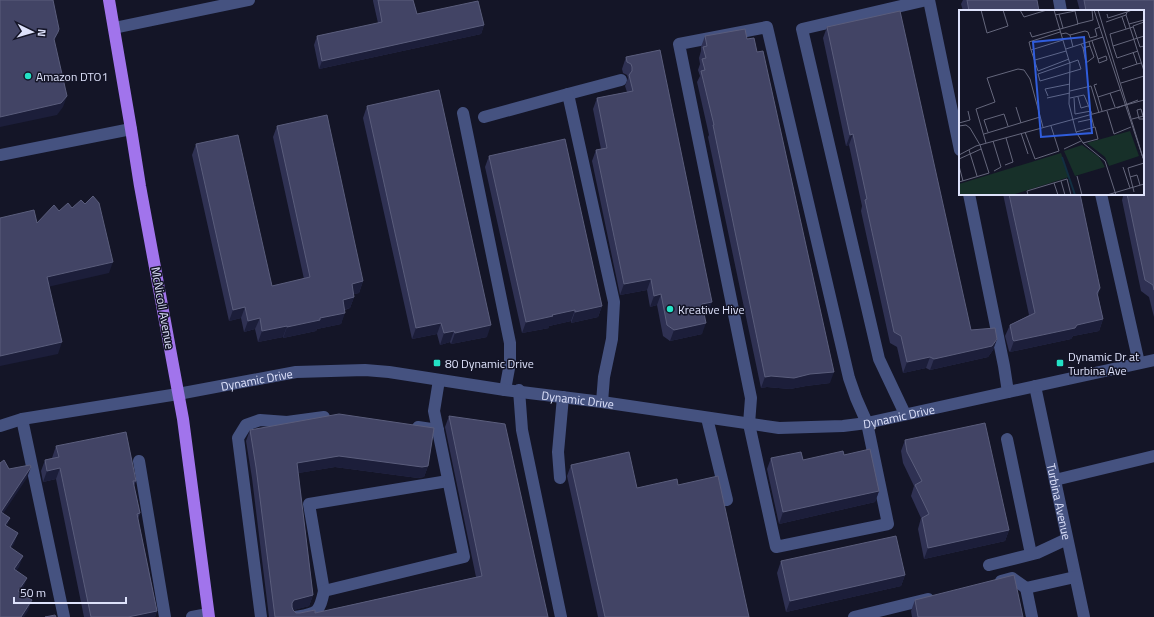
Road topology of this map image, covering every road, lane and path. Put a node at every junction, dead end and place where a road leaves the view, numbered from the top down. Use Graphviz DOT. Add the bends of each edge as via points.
graph roads {
  1 [pos="109,0"];
  2 [pos="247,0"];
  3 [pos="928,0"];
  4 [pos="1059,0"];
  5 [pos="1061,10"];
  6 [pos="114,28"];
  7 [pos="621,80"];
  8 [pos="568,94"];
  9 [pos="463,113"];
  10 [pos="484,117"];
  11 [pos="132,129"];
  12 [pos="959,145"];
  13 [pos="0,155"];
  14 [pos="969,195"];
  15 [pos="1101,195"];
  16 [pos="1154,360"];
  17 [pos="1139,363"];
  18 [pos="439,380"];
  19 [pos="1035,386"];
  20 [pos="505,390"];
  21 [pos="519,391"];
  22 [pos="1008,392"];
  23 [pos="178,394"];
  24 [pos="563,398"];
  25 [pos="602,402"];
  26 [pos="905,414"];
  27 [pos="336,416"];
  28 [pos="707,418"];
  29 [pos="22,419"];
  30 [pos="867,423"];
  31 [pos="749,424"];
  32 [pos="0,426"];
  33 [pos="407,426"];
  34 [pos="438,430"];
  35 [pos="1007,439"];
  36 [pos="1154,456"];
  37 [pos="139,461"];
  38 [pos="560,478"];
  39 [pos="448,480"];
  40 [pos="1055,480"];
  41 [pos="727,500"];
  42 [pos="1067,539"];
  43 [pos="1031,554"];
  44 [pos="989,565"];
  45 [pos="1075,577"];
  46 [pos="989,583"];
  47 [pos="1026,588"];
  48 [pos="324,591"];
  49 [pos="937,596"];
  50 [pos="208,615"];
  51 [pos="64,617"];
  52 [pos="165,617"];
  53 [pos="192,617"];
  54 [pos="261,617"];
  55 [pos="295,617"];
  56 [pos="561,617"];
  57 [pos="854,617"];
  58 [pos="1032,617"];
  59 [pos="1084,617"];
  1 -- 6 [label="main road, McNicoll Avenue"];
  2 -- 6 [label="street"];
  3 -- 12 [label="street"];
  3 -- 26 [label="street" via="802,29 879,358"];
  4 -- 5 [label="street"];
  6 -- 11 [label="main road, McNicoll Avenue"];
  7 -- 8 [label="street"];
  8 -- 10 [label="street"];
  8 -- 25 [label="street" via="614,302 612,339"];
  9 -- 20 [label="street" via="510,343 510,363"];
  11 -- 13 [label="street"];
  11 -- 23 [label="main road, McNicoll Avenue"];
  14 -- 22 [label="street"];
  15 -- 17 [label="street"];
  16 -- 17 [label="street, Dynamic Drive"];
  17 -- 19 [label="street, Dynamic Drive"];
  18 -- 20 [label="street, Dynamic Drive"];
  18 -- 23 [label="street, Dynamic Drive" via="366,370 296,372"];
  18 -- 34 [label="street" via="434,411"];
  19 -- 22 [label="street, Dynamic Drive"];
  19 -- 40 [label="street, Turbina Avenue"];
  20 -- 21 [label="street, Dynamic Drive"];
  21 -- 24 [label="street, Dynamic Drive"];
  21 -- 56 [label="street" via="522,430"];
  22 -- 26 [label="street, Dynamic Drive"];
  23 -- 29 [label="street, Dynamic Drive"];
  23 -- 50 [label="main road, McNicoll Avenue"];
  24 -- 25 [label="street, Dynamic Drive"];
  24 -- 38 [label="street" via="558,452"];
  25 -- 28 [label="street, Dynamic Drive"];
  26 -- 30 [label="street, Dynamic Drive"];
  27 -- 54 [label="street" via="288,422 260,420 246,425 238,438"];
  28 -- 31 [label="street, Dynamic Drive"];
  28 -- 41 [label="street"];
  29 -- 32 [label="street, Dynamic Drive"];
  29 -- 51 [label="street"];
  30 -- 31 [label="street, Dynamic Drive" via="779,428"];
  30 -- 31 [label="street" via="888,524 776,547"];
  30 -- 31 [label="street" via="848,378 767,27 679,44 751,398"];
  33 -- 34 [label="street"];
  34 -- 39 [label="street"];
  35 -- 43 [label="street"];
  36 -- 40 [label="street"];
  37 -- 52 [label="street"];
  39 -- 48 [label="street" via="464,558"];
  39 -- 48 [label="street" via="309,504"];
  40 -- 42 [label="street, Turbina Avenue"];
  42 -- 43 [label="street"];
  42 -- 45 [label="street, Turbina Avenue"];
  43 -- 44 [label="street"];
  45 -- 47 [label="street"];
  45 -- 59 [label="street, Turbina Avenue"];
  46 -- 47 [label="street" via="1012,578"];
  47 -- 58 [label="street"];
  48 -- 55 [label="street" via="320,606 312,614"];
  49 -- 57 [label="street"];
  50 -- 53 [label="street"];
}
